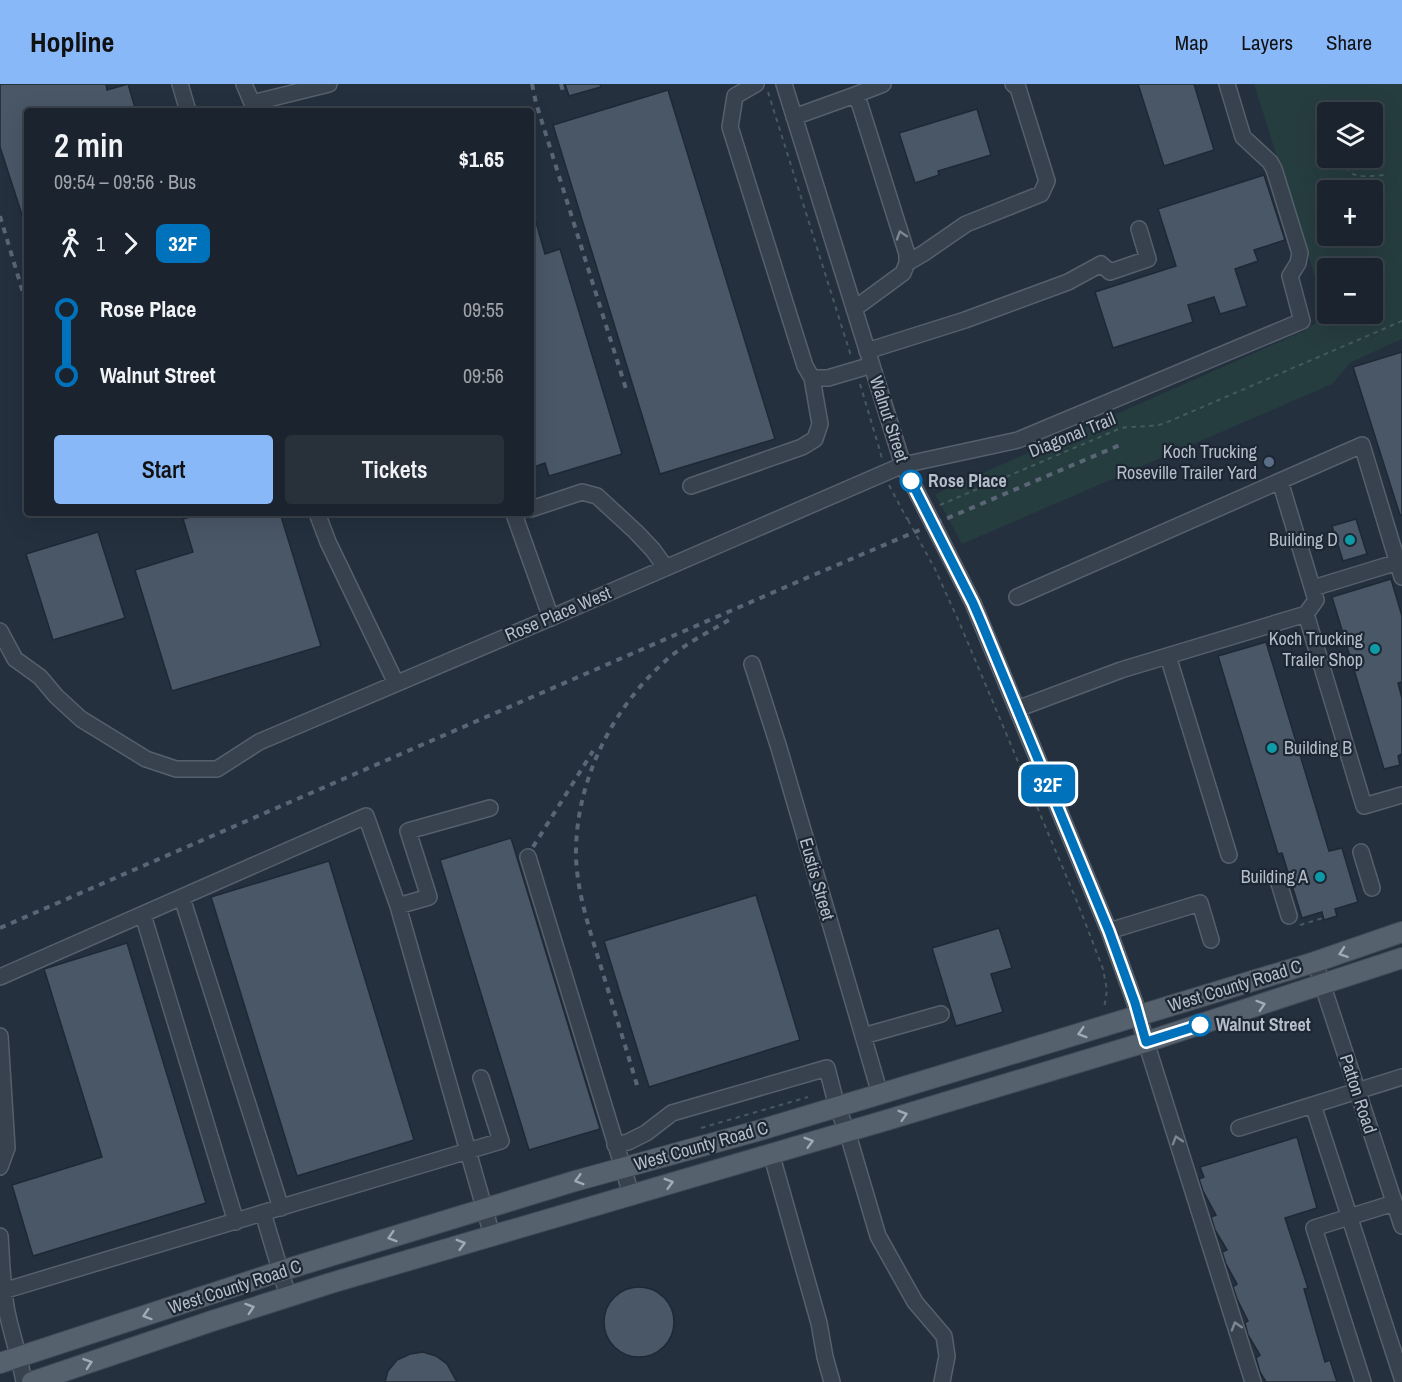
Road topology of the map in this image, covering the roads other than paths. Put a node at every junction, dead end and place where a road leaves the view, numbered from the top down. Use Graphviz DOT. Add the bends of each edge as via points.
graph roads {
  1 [pos="180,84"];
  2 [pos="244,84"];
  3 [pos="329,84"];
  4 [pos="756,84"];
  5 [pos="784,84"];
  6 [pos="883,84"];
  7 [pos="1013,84"];
  8 [pos="1227,84"];
  9 [pos="855,96"];
  10 [pos="187,108"];
  11 [pos="794,117"];
  12 [pos="1139,229"];
  13 [pos="907,263"];
  14 [pos="854,309"];
  15 [pos="870,358"];
  16 [pos="812,378"];
  17 [pos="903,465"];
  18 [pos="1281,481"];
  19 [pos="691,486"];
  20 [pos="534,508"];
  21 [pos="318,516"];
  22 [pos="517,516"];
  23 [pos="666,568"];
  24 [pos="1400,570"];
  25 [pos="1313,588"];
  26 [pos="1017,597"];
  27 [pos="1306,614"];
  28 [pos="551,618"];
  29 [pos="0,632"];
  30 [pos="1168,656"];
  31 [pos="752,664"];
  32 [pos="396,683"];
  33 [pos="1017,709"];
  34 [pos="1402,795"];
  35 [pos="490,808"];
  36 [pos="1361,852"];
  37 [pos="1230,855"];
  38 [pos="528,857"];
  39 [pos="1278,880"];
  40 [pos="1372,888"];
  41 [pos="182,898"];
  42 [pos="398,906"];
  43 [pos="143,915"];
  44 [pos="1294,920"];
  45 [pos="1109,931"];
  46 [pos="1402,932"];
  47 [pos="1211,940"];
  48 [pos="1402,958"];
  49 [pos="1315,962"];
  50 [pos="0,977"];
  51 [pos="1322,985"];
  52 [pos="941,1014"];
  53 [pos="1138,1016"];
  54 [pos="0,1036"];
  55 [pos="863,1036"];
  56 [pos="1146,1042"];
  57 [pos="1402,1077"];
  58 [pos="482,1078"];
  59 [pos="1357,1091"];
  60 [pos="880,1094"];
  61 [pos="1313,1105"];
  62 [pos="837,1107"];
  63 [pos="1239,1128"];
  64 [pos="847,1131"];
  65 [pos="615,1145"];
  66 [pos="468,1152"];
  67 [pos="771,1153"];
  68 [pos="0,1167"];
  69 [pos="623,1168"];
  70 [pos="631,1194"];
  71 [pos="1394,1203"];
  72 [pos="281,1208"];
  73 [pos="484,1209"];
  74 [pos="263,1213"];
  75 [pos="1350,1217"];
  76 [pos="236,1222"];
  77 [pos="1402,1226"];
  78 [pos="492,1235"];
  79 [pos="0,1236"];
  80 [pos="281,1271"];
  81 [pos="3,1291"];
  82 [pos="288,1296"];
  83 [pos="20,1357"];
  84 [pos="0,1362"];
  85 [pos="1402,1378"];
  86 [pos="24,1382"];
  87 [pos="32,1382"];
  88 [pos="832,1382"];
  89 [pos="942,1382"];
  90 [pos="1254,1382"];
  91 [pos="1363,1382"];
  1 -- 10 [label="street"];
  2 -- 3 [label="street" via="252,103"];
  4 -- 16 [label="street" via="735,96 730,127"];
  5 -- 11 [label="street, Walnut Street"];
  6 -- 9 [label="street"];
  7 -- 13 [label="street" via="1018,88 1047,181 1041,194 966,224"];
  8 -- 17 [label="street, Rose Place West" via="1243,137 1274,169 1294,232 1300,253 1290,276 1302,321 1018,440"];
  9 -- 11 [label="street"];
  13 -- 9 [label="street, one-way"];
  11 -- 14 [label="street, Walnut Street"];
  12 -- 15 [label="street" via="1148,259 1110,272 1101,264 1068,282"];
  13 -- 14 [label="street" via="903,273"];
  14 -- 15 [label="street, Walnut Street"];
  15 -- 16 [label="street" via="855,370"];
  15 -- 17 [label="street, Walnut Street"];
  16 -- 19 [label="street" via="820,424 815,439"];
  17 -- 23 [label="street, Rose Place West"];
  17 -- 33 [label="street, Walnut Street" via="973,603"];
  18 -- 24 [label="street" via="1362,445"];
  18 -- 25 [label="street"];
  18 -- 26 [label="street"];
  20 -- 23 [label="street" via="582,492 597,496 636,532"];
  21 -- 32 [label="street"];
  22 -- 28 [label="street"];
  23 -- 28 [label="street, Rose Place West"];
  24 -- 25 [label="street"];
  25 -- 27 [label="street" via="1316,600"];
  27 -- 30 [label="street"];
  27 -- 34 [label="street" via="1364,806"];
  28 -- 32 [label="street, Rose Place West"];
  29 -- 32 [label="street, Rose Place West" via="15,659 40,677 81,720 146,759 176,769 217,769 259,742"];
  30 -- 33 [label="street"];
  30 -- 37 [label="street"];
  31 -- 55 [label="street, Eustis Street"];
  33 -- 45 [label="street, Walnut Street"];
  35 -- 42 [label="street" via="408,831 429,897"];
  36 -- 40 [label="street"];
  38 -- 65 [label="street"];
  39 -- 44 [label="street"];
  41 -- 42 [label="street" via="366,816"];
  41 -- 43 [label="street"];
  41 -- 72 [label="street"];
  42 -- 66 [label="street"];
  43 -- 50 [label="street"];
  43 -- 76 [label="street"];
  45 -- 47 [label="street" via="1200,903"];
  45 -- 53 [label="street, Walnut Street"];
  46 -- 49 [label="main road, West County Road C, one-way"];
  48 -- 51 [label="main road, West County Road C"];
  49 -- 51 [label="street, Patton Road"];
  49 -- 53 [label="main road, West County Road C"];
  56 -- 51 [label="main road, West County Road C, one-way"];
  51 -- 59 [label="street, Patton Road"];
  52 -- 55 [label="street"];
  53 -- 56 [label="street, Walnut Street"];
  53 -- 60 [label="main road, West County Road C, one-way"];
  54 -- 68 [label="street" via="7,1148"];
  55 -- 60 [label="street, Eustis Street"];
  64 -- 56 [label="main road, West County Road C, one-way"];
  90 -- 56 [label="street, Walnut Street, one-way"];
  57 -- 59 [label="street"];
  58 -- 66 [label="street" via="501,1141"];
  59 -- 61 [label="street"];
  59 -- 71 [label="street, Patton Road"];
  60 -- 62 [label="main road, West County Road C"];
  61 -- 63 [label="street"];
  61 -- 75 [label="street"];
  62 -- 64 [label="street"];
  62 -- 65 [label="street" via="826,1068 672,1113 646,1133"];
  62 -- 69 [label="main road, West County Road C"];
  67 -- 64 [label="main road, West County Road C, one-way"];
  64 -- 89 [label="street" via="878,1236 915,1302 944,1336 947,1356"];
  65 -- 69 [label="street"];
  66 -- 72 [label="street"];
  66 -- 73 [label="street"];
  70 -- 67 [label="main road, West County Road C, one-way"];
  67 -- 88 [label="street"];
  69 -- 70 [label="street"];
  69 -- 73 [label="main road, West County Road C, one-way"];
  70 -- 78 [label="main road, West County Road C"];
  71 -- 75 [label="street"];
  71 -- 77 [label="street, Patton Road"];
  72 -- 74 [label="street"];
  73 -- 78 [label="street"];
  73 -- 80 [label="main road, West County Road C, one-way"];
  74 -- 76 [label="street"];
  74 -- 80 [label="street"];
  75 -- 85 [label="street"];
  75 -- 91 [label="street" via="1314,1228"];
  76 -- 81 [label="street"];
  82 -- 78 [label="main road, West County Road C, one-way"];
  79 -- 81 [label="street"];
  80 -- 82 [label="street"];
  80 -- 83 [label="main road, West County Road C, one-way"];
  81 -- 83 [label="street"];
  87 -- 82 [label="main road, West County Road C, one-way"];
  83 -- 84 [label="main road, West County Road C"];
  83 -- 86 [label="street"];
}
